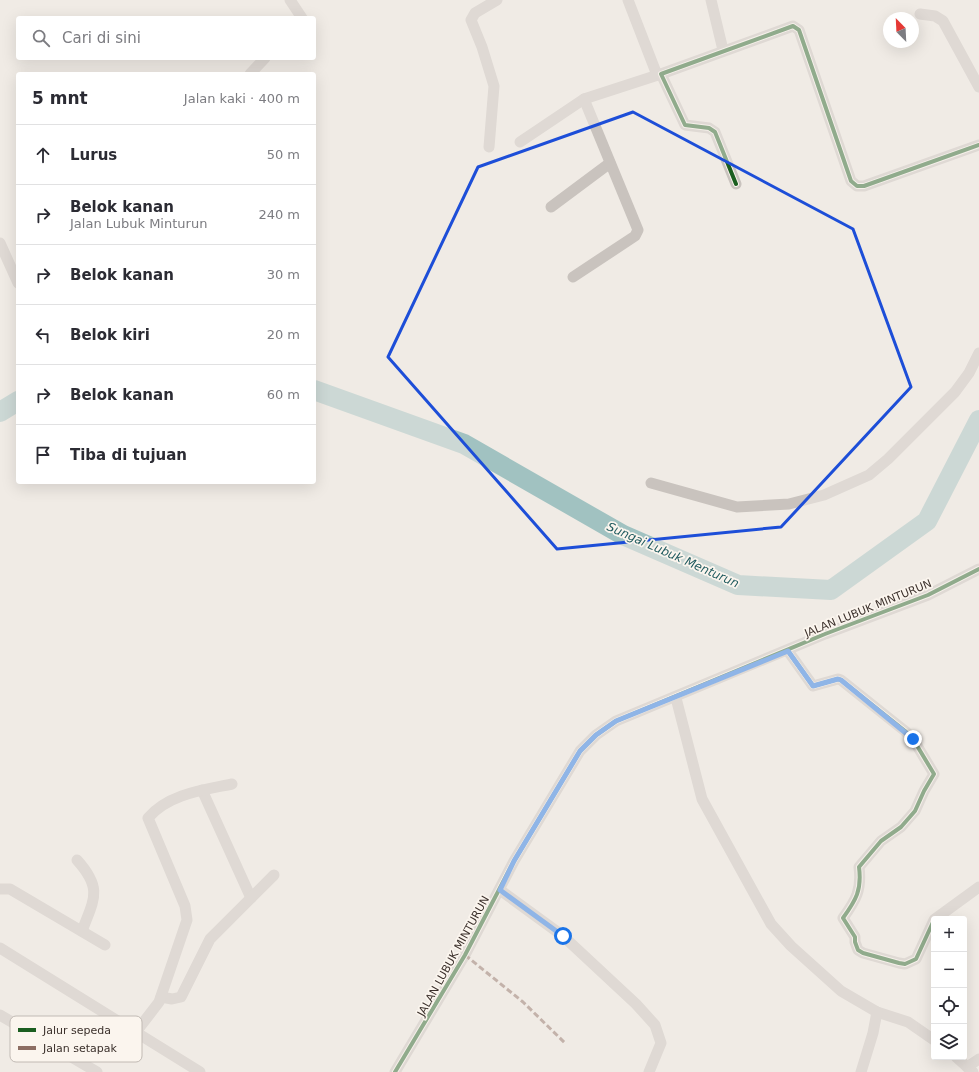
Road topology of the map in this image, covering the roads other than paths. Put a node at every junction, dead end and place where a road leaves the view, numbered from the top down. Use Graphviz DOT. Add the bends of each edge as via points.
graph roads {
  1 [pos="290,0"];
  2 [pos="498,0"];
  3 [pos="628,0"];
  4 [pos="711,0"];
  5 [pos="920,14"];
  6 [pos="301,16"];
  7 [pos="723,50"];
  8 [pos="263,60"];
  9 [pos="252,72"];
  10 [pos="659,75"];
  11 [pos="979,87"];
  12 [pos="584,99"];
  13 [pos="520,142"];
  14 [pos="979,145"];
  15 [pos="489,147"];
  16 [pos="610,163"];
  17 [pos="736,184"];
  18 [pos="552,208"];
  19 [pos="0,244"];
  20 [pos="573,277"];
  21 [pos="16,280"];
  22 [pos="979,353"];
  23 [pos="651,483"];
  24 [pos="979,569"];
  25 [pos="788,651"];
  26 [pos="676,698"];
  27 [pos="232,784"];
  28 [pos="202,790"];
  29 [pos="77,860"];
  30 [pos="274,875"];
  31 [pos="979,887"];
  32 [pos="0,889"];
  33 [pos="500,890"];
  34 [pos="251,898"];
  35 [pos="939,916"];
  36 [pos="931,926"];
  37 [pos="82,932"];
  38 [pos="105,945"];
  39 [pos="0,948"];
  40 [pos="160,997"];
  41 [pos="877,1012"];
  42 [pos="0,1015"];
  43 [pos="110,1016"];
  44 [pos="10,1021"];
  45 [pos="142,1024"];
  46 [pos="142,1036"];
  47 [pos="931,1038"];
  48 [pos="979,1059"];
  49 [pos="959,1060"];
  50 [pos="80,1062"];
  51 [pos="970,1070"];
  52 [pos="97,1072"];
  53 [pos="200,1072"];
  54 [pos="395,1072"];
  55 [pos="649,1072"];
  56 [pos="861,1072"];
  1 -- 6 [label="street"];
  2 -- 15 [label="street" via="474,13 471,20 485,54 494,86"];
  3 -- 10 [label="street"];
  4 -- 7 [label="street"];
  5 -- 11 [label="street" via="935,16 943,21"];
  7 -- 10 [label="street"];
  7 -- 14 [label="street" via="789,27 798,28 851,181 857,186 864,186"];
  8 -- 9 [label="street"];
  10 -- 12 [label="street"];
  10 -- 17 [label="street" via="685,125 709,128 715,132"];
  12 -- 13 [label="street"];
  12 -- 16 [label="street"];
  16 -- 18 [label="street"];
  16 -- 20 [label="street" via="638,230 637,234"];
  19 -- 21 [label="street"];
  22 -- 23 [label="street" via="955,392 888,459 869,475 824,495 789,504 737,507"];
  24 -- 25 [label="street, JALAN LUBUK MINTURUN" via="928,595 825,634"];
  25 -- 26 [label="street, JALAN LUBUK MINTURUN"];
  25 -- 36 [label="street" via="813,686 841,680 905,731 913,739 934,774 915,811 901,826 881,840 859,867 861,880 857,898 843,918 855,937 858,950 899,963 912,962 916,959"];
  26 -- 33 [label="street, JALAN LUBUK MINTURUN" via="616,721 596,735 580,751 514,861"];
  26 -- 41 [label="street" via="702,799 771,924 791,946 841,991"];
  27 -- 28 [label="street"];
  28 -- 34 [label="street"];
  28 -- 40 [label="street" via="190,792 157,808 148,818 185,906 187,920"];
  29 -- 37 [label="street" via="93,880 93,901"];
  30 -- 34 [label="street"];
  31 -- 35 [label="street"];
  32 -- 37 [label="street" via="10,889"];
  33 -- 54 [label="street, JALAN LUBUK MINTURUN" via="465,955"];
  33 -- 55 [label="street" via="563,936 655,1025 661,1043"];
  34 -- 40 [label="street" via="210,939 181,997"];
  37 -- 38 [label="street"];
  39 -- 43 [label="street"];
  40 -- 45 [label="street"];
  41 -- 47 [label="street" via="908,1022"];
  41 -- 56 [label="street"];
  42 -- 44 [label="street"];
  46 -- 53 [label="street"];
  48 -- 51 [label="street"];
  49 -- 51 [label="street"];
  50 -- 52 [label="street"];
}
